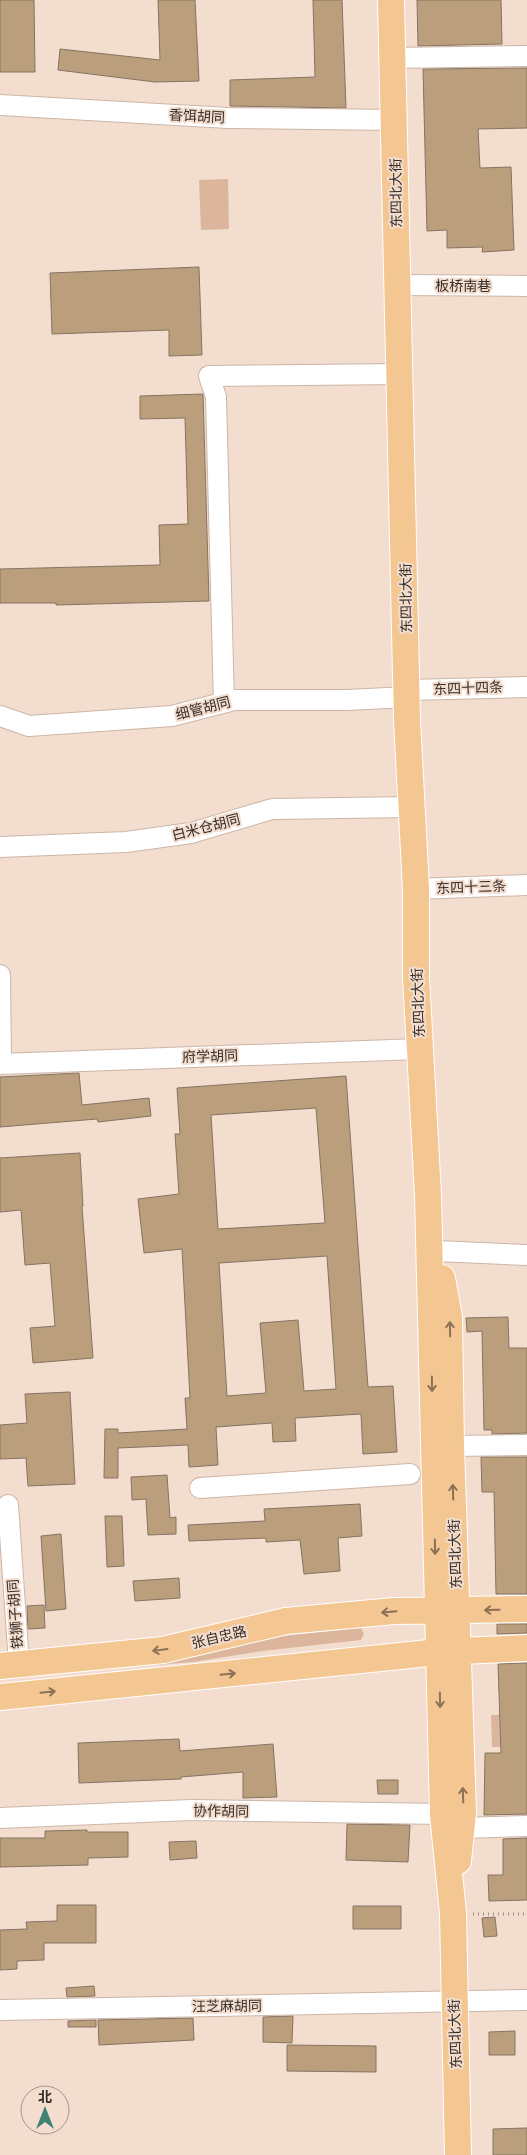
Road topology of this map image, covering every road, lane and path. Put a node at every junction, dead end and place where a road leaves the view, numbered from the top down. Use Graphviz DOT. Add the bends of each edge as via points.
graph roads {
  1 [pos="390,0"];
  2 [pos="527,56"];
  3 [pos="392,58"];
  4 [pos="0,105"];
  5 [pos="394,120"];
  6 [pos="398,285"];
  7 [pos="527,286"];
  8 [pos="400,374"];
  9 [pos="527,687"];
  10 [pos="408,694"];
  11 [pos="224,703"];
  12 [pos="0,716"];
  13 [pos="412,807"];
  14 [pos="0,847"];
  15 [pos="527,885"];
  16 [pos="416,889"];
  17 [pos="0,975"];
  18 [pos="419,1049"];
  19 [pos="0,1064"];
  20 [pos="428,1196"];
  21 [pos="436,1251"];
  22 [pos="527,1255"];
  23 [pos="527,1445"];
  24 [pos="451,1446"];
  25 [pos="410,1474"];
  26 [pos="200,1488"];
  27 [pos="8,1505"];
  28 [pos="527,1609"];
  29 [pos="447,1610"];
  30 [pos="527,1648"];
  31 [pos="448,1651"];
  32 [pos="9,1665"];
  33 [pos="0,1697"];
  34 [pos="0,1818"];
  35 [pos="452,1821"];
  36 [pos="527,1826"];
  37 [pos="453,1914"];
  38 [pos="527,1914"];
  39 [pos="527,2000"];
  40 [pos="454,2001"];
  41 [pos="0,2010"];
  42 [pos="458,2155"];
  1 -- 3 [label="main road, 东四北大街"];
  2 -- 3 [label="street"];
  3 -- 5 [label="main road, 东四北大街"];
  4 -- 5 [label="street, 香饵胡同" via="228,118"];
  5 -- 6 [label="main road, 东四北大街"];
  6 -- 7 [label="street, 板桥南巷"];
  6 -- 8 [label="main road, 东四北大街"];
  8 -- 10 [label="main road, 东四北大街"];
  8 -- 11 [label="street" via="209,376 216,397"];
  9 -- 10 [label="street, 东四十四条"];
  10 -- 11 [label="street, 细管胡同" via="347,700 234,700"];
  10 -- 13 [label="main road, 东四北大街"];
  11 -- 12 [label="street, 细管胡同" via="172,716 29,726"];
  13 -- 14 [label="street, 白米仓胡同" via="272,809 191,833 126,842"];
  13 -- 16 [label="main road, 东四北大街"];
  15 -- 16 [label="street, 东四十三条"];
  16 -- 18 [label="main road, 东四北大街"];
  17 -- 19 [label="street"];
  18 -- 19 [label="street, 府学胡同"];
  18 -- 20 [label="main road, 东四北大街"];
  20 -- 21 [label="main road, 东四北大街"];
  20 -- 29 [label="main road, 东四北大街, one-way"];
  21 -- 22 [label="street"];
  24 -- 21 [label="main road, 东四北大街, one-way" via="449,1317"];
  23 -- 24 [label="street"];
  29 -- 24 [label="main road, 东四北大街, one-way"];
  25 -- 26 [label="street"];
  27 -- 32 [label="street, 铁狮子胡同"];
  28 -- 29 [label="main road, 张自忠路, one-way"];
  29 -- 31 [label="main road, 东四北大街"];
  29 -- 32 [label="main road, 张自忠路, one-way" via="394,1611 286,1621 163,1650"];
  30 -- 31 [label="main road"];
  33 -- 31 [label="main road, one-way"];
  31 -- 35 [label="main road, 东四北大街"];
  34 -- 35 [label="street, 协作胡同" via="192,1810"];
  35 -- 36 [label="street, 协作胡同"];
  35 -- 37 [label="main road, 东四北大街"];
  37 -- 38 [label="path"];
  37 -- 40 [label="main road, 东四北大街"];
  39 -- 40 [label="street, 汪芝麻胡同"];
  40 -- 41 [label="street, 汪芝麻胡同"];
  40 -- 42 [label="main road, 东四北大街"];
}
